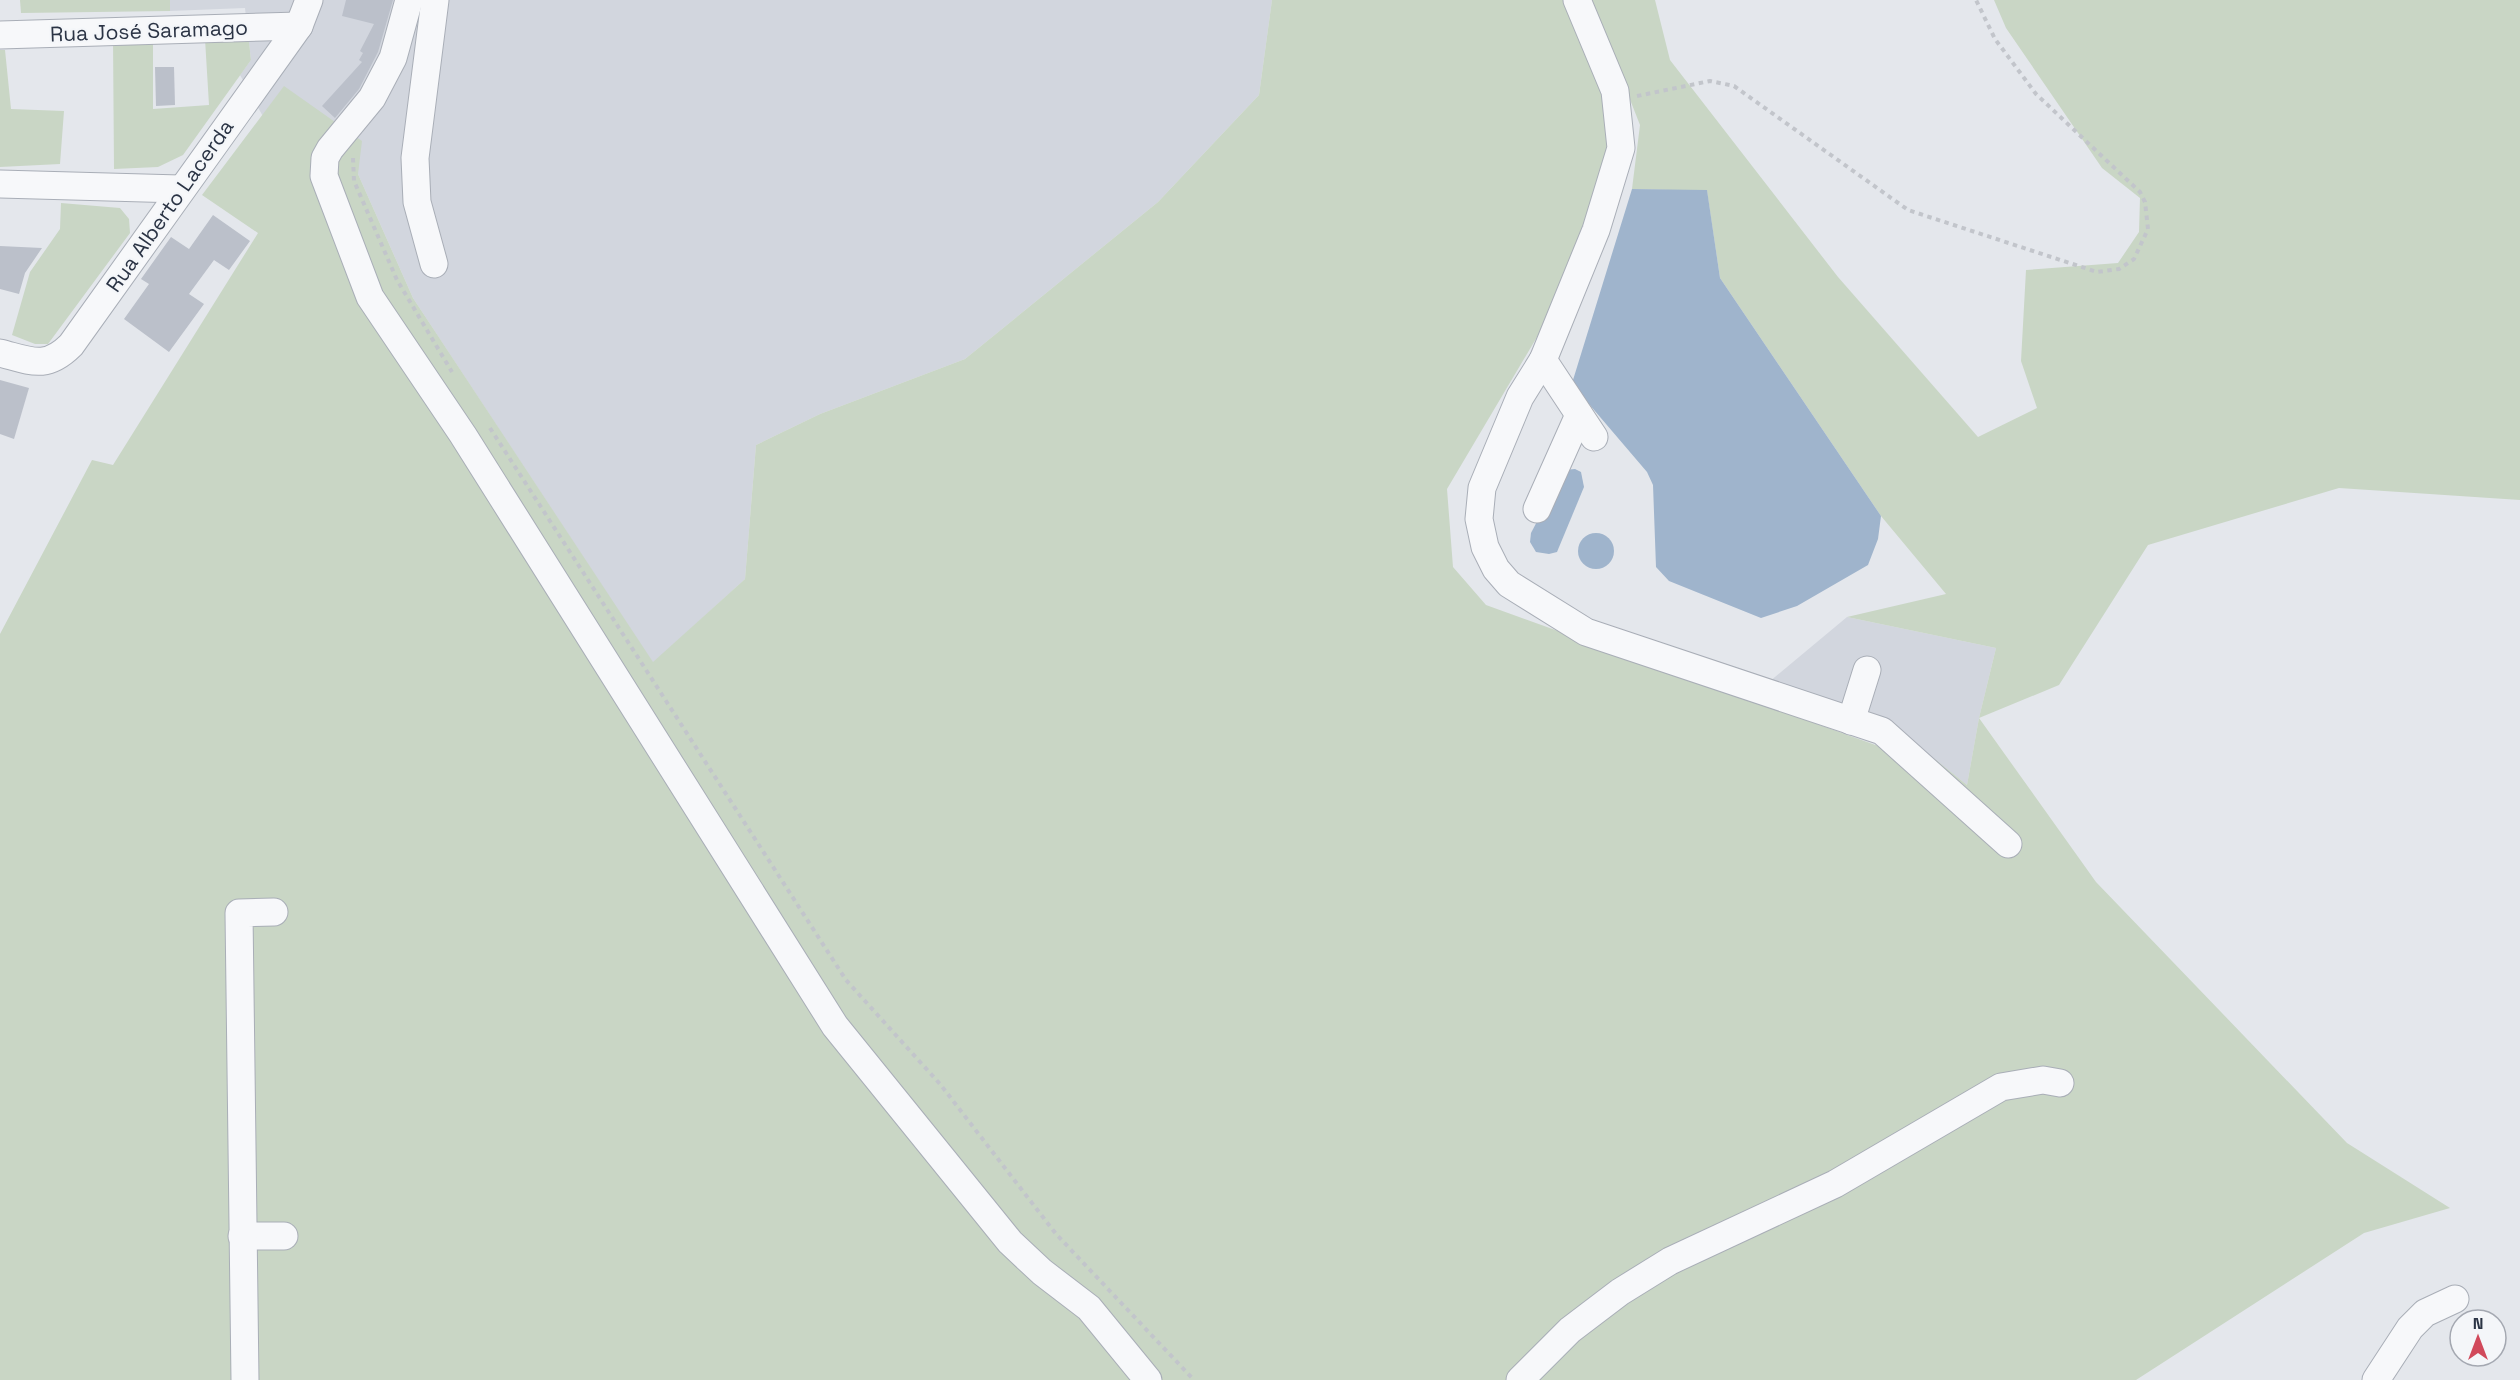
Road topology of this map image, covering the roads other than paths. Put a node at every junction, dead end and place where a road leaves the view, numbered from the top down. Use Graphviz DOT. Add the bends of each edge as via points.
graph roads {
  1 [pos="309,0"];
  2 [pos="409,0"];
  3 [pos="435,0"];
  4 [pos="1577,0"];
  5 [pos="299,26"];
  6 [pos="0,35"];
  7 [pos="0,184"];
  8 [pos="180,189"];
  9 [pos="434,264"];
  10 [pos="0,353"];
  11 [pos="1543,360"];
  12 [pos="1536,509"];
  13 [pos="1867,670"];
  14 [pos="1851,721"];
  15 [pos="2007,844"];
  16 [pos="274,912"];
  17 [pos="2060,1083"];
  18 [pos="242,1236"];
  19 [pos="284,1236"];
  20 [pos="2455,1299"];
  21 [pos="245,1380"];
  22 [pos="1148,1380"];
  23 [pos="1520,1380"];
  24 [pos="2376,1380"];
  1 -- 5 [label="street, Rua Alberto Lacerda"];
  2 -- 22 [label="street" via="388,68 372,98 325,158 324,177 370,297 464,435 835,1026 1010,1242 1089,1308"];
  3 -- 9 [label="street" via="415,158 417,202"];
  4 -- 11 [label="street" via="1615,91 1621,148 1596,230"];
  5 -- 6 [label="street, Rua José Saramago"];
  5 -- 8 [label="street, Rua Alberto Lacerda"];
  7 -- 8 [label="street"];
  8 -- 10 [label="street, Rua Alberto Lacerda" via="58,358 40,363"];
  11 -- 12 [label="street" via="1586,426"];
  11 -- 14 [label="street" via="1520,397 1482,488 1479,519 1485,547 1496,569 1526,596 1586,632"];
  13 -- 14 [label="street"];
  14 -- 15 [label="street" via="1882,731"];
  16 -- 18 [label="street" via="239,913"];
  17 -- 23 [label="street" via="2043,1080 2001,1087 1835,1184 1670,1261 1570,1330"];
  18 -- 19 [label="street"];
  18 -- 21 [label="street"];
  20 -- 24 [label="street" via="2425,1313 2410,1328"];
}
